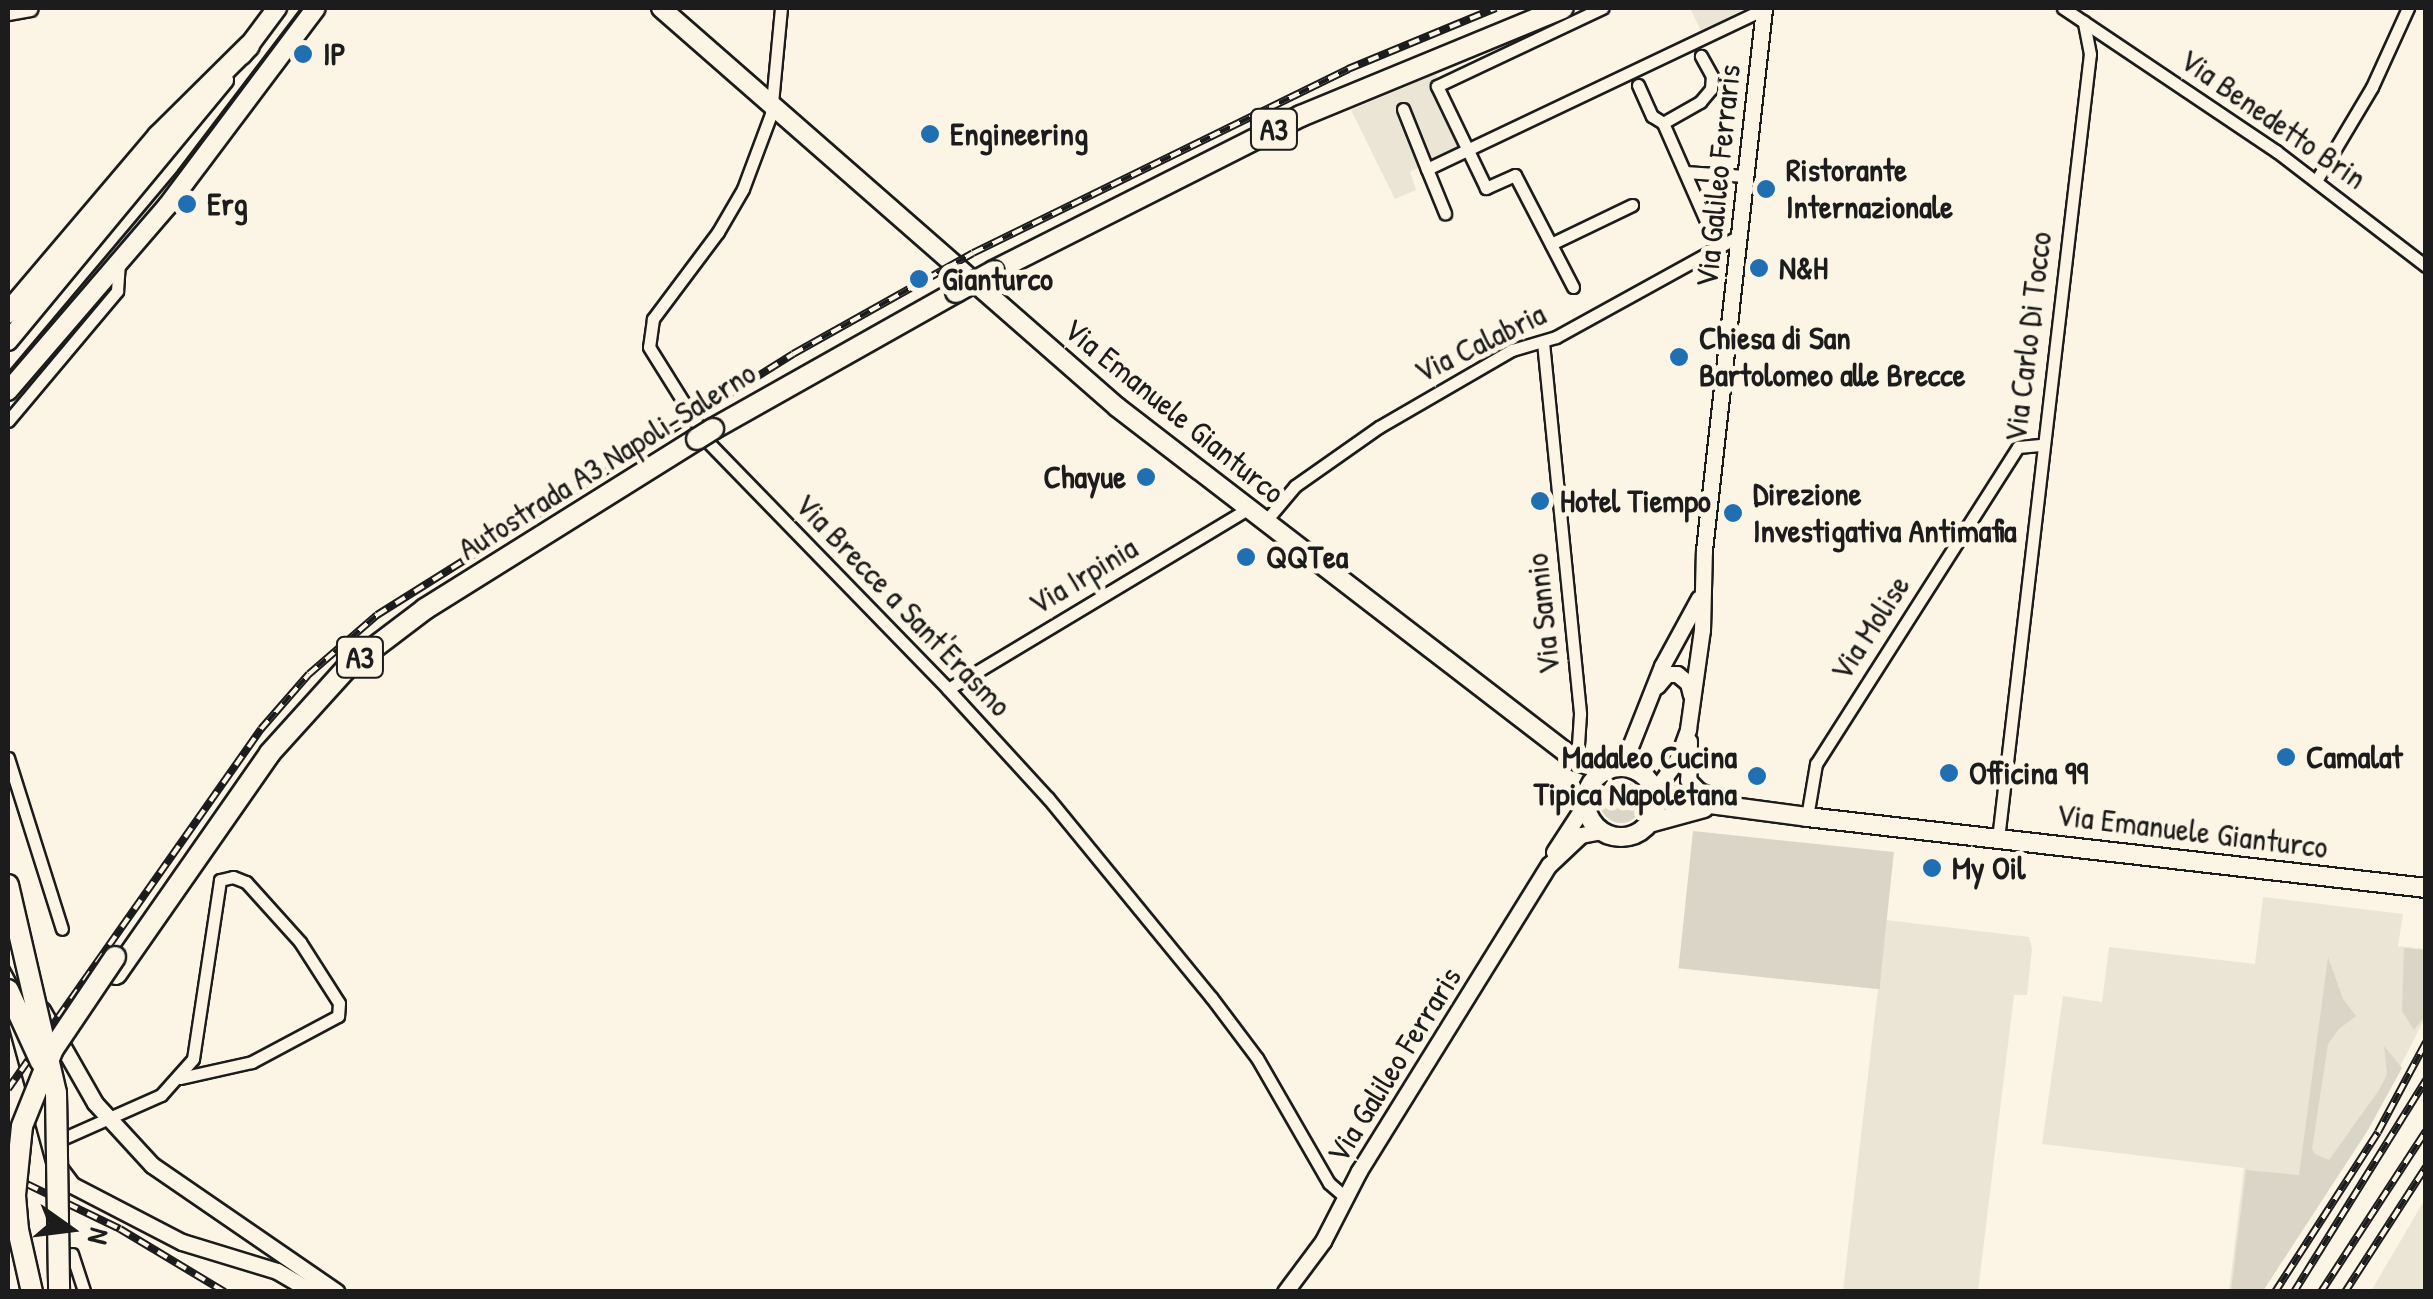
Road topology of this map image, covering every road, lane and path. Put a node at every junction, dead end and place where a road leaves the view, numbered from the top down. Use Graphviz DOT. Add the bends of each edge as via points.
graph roads {
  1 [pos="30,8"];
  2 [pos="278,8"];
  3 [pos="316,8"];
  4 [pos="662,8"];
  5 [pos="782,8"];
  6 [pos="1532,8"];
  7 [pos="1563,8"];
  8 [pos="1602,8"];
  9 [pos="1764,8"];
  10 [pos="2063,8"];
  11 [pos="2408,8"];
  12 [pos="8,12"];
  13 [pos="2084,22"];
  14 [pos="249,46"];
  15 [pos="1701,56"];
  16 [pos="1638,85"];
  17 [pos="770,104"];
  18 [pos="1403,109"];
  19 [pos="1663,123"];
  20 [pos="1466,151"];
  21 [pos="1427,170"];
  22 [pos="1685,172"];
  23 [pos="1745,176"];
  24 [pos="2316,180"];
  25 [pos="1632,205"];
  26 [pos="1445,214"];
  27 [pos="1707,224"];
  28 [pos="1739,236"];
  29 [pos="1551,244"];
  30 [pos="120,262"];
  31 [pos="2426,266"];
  32 [pos="989,267"];
  33 [pos="1573,287"];
  34 [pos="8,313"];
  35 [pos="8,342"];
  36 [pos="1544,342"];
  37 [pos="8,391"];
  38 [pos="8,422"];
  39 [pos="2043,445"];
  40 [pos="1246,510"];
  41 [pos="1264,523"];
  42 [pos="1702,590"];
  43 [pos="948,689"];
  44 [pos="1651,697"];
  45 [pos="1691,698"];
  46 [pos="1688,729"];
  47 [pos="8,758"];
  48 [pos="1576,761"];
  49 [pos="1614,769"];
  50 [pos="1654,792"];
  51 [pos="1588,795"];
  52 [pos="1714,805"];
  53 [pos="1756,810"];
  54 [pos="1806,817"];
  55 [pos="1649,822"];
  56 [pos="1602,831"];
  57 [pos="1998,839"];
  58 [pos="1549,865"];
  59 [pos="8,885"];
  60 [pos="2426,888"];
  61 [pos="8,916"];
  62 [pos="62,928"];
  63 [pos="8,946"];
  64 [pos="115,965"];
  65 [pos="13,987"];
  66 [pos="8,1013"];
  67 [pos="20,1036"];
  68 [pos="180,1078"];
  69 [pos="109,1120"];
  70 [pos="53,1138"];
  71 [pos="1346,1198"];
  72 [pos="8,1242"];
  73 [pos="72,1254"];
  74 [pos="21,1292"];
  75 [pos="32,1292"];
  76 [pos="40,1292"];
  77 [pos="60,1292"];
  78 [pos="84,1292"];
  79 [pos="313,1292"];
  80 [pos="338,1292"];
  81 [pos="1285,1292"];
  1 -- 12 [label="main road"];
  2 -- 14 [label="main road"];
  3 -- 30 [label="main road"];
  4 -- 17 [label="main road, Via Emanuele Gianturco"];
  5 -- 17 [label="street, Via Brecce a Sant'Erasmo"];
  6 -- 32 [label="highway, Autostrada A3 Napoli-Salerno / A3" via="1218,142"];
  7 -- 32 [label="highway, Autostrada A3 Napoli-Salerno / A3" via="1286,123"];
  8 -- 20 [label="street" via="1437,86"];
  9 -- 20 [label="street"];
  9 -- 23 [label="main road, Via Galileo Ferraris"];
  10 -- 13 [label="street, Via Benedetto Brin"];
  11 -- 24 [label="street" via="2372,87"];
  13 -- 24 [label="street, Via Benedetto Brin"];
  13 -- 39 [label="street, Via Carlo Di Tocco" via="2090,54"];
  14 -- 34 [label="highway" via="144,153"];
  14 -- 35 [label="main road"];
  15 -- 19 [label="street" via="1711,90"];
  16 -- 19 [label="street" via="1652,116"];
  17 -- 40 [label="main road, Via Emanuele Gianturco" via="1116,407"];
  17 -- 43 [label="street, Via Brecce a Sant'Erasmo" via="736,204 653,320 649,346 709,444"];
  18 -- 21 [label="street"];
  19 -- 22 [label="street"];
  20 -- 21 [label="street"];
  20 -- 29 [label="street" via="1486,188 1515,175"];
  21 -- 26 [label="street"];
  22 -- 23 [label="street"];
  22 -- 27 [label="street"];
  23 -- 28 [label="main road, Via Galileo Ferraris"];
  24 -- 31 [label="street, Via Benedetto Brin"];
  25 -- 29 [label="street"];
  28 -- 36 [label="street, Via Calabria"];
  28 -- 42 [label="main road, Via Galileo Ferraris"];
  29 -- 33 [label="street"];
  30 -- 37 [label="main road"];
  30 -- 38 [label="street" via="115,294"];
  32 -- 64 [label="highway, Autostrada A3 Napoli-Salerno / A3" via="701,429 346,668 270,753"];
  36 -- 41 [label="street, Via Calabria" via="1512,350 1379,427 1295,486"];
  36 -- 48 [label="street, Via Sannio" via="1580,714"];
  39 -- 54 [label="street, Via Molise" via="2018,448 1826,748 1816,764"];
  39 -- 57 [label="street, Via Carlo Di Tocco"];
  40 -- 41 [label="main road, Via Emanuele Gianturco"];
  40 -- 43 [label="street, Via Irpinia"];
  41 -- 48 [label="main road, Via Emanuele Gianturco"];
  42 -- 44 [label="main road, Via Galileo Ferraris"];
  42 -- 45 [label="main road, Via Galileo Ferraris"];
  43 -- 71 [label="street, Via Brecce a Sant'Erasmo" via="1212,997 1257,1058 1329,1183"];
  44 -- 45 [label="main road" via="1673,674 1688,683"];
  44 -- 49 [label="main road, Via Galileo Ferraris"];
  45 -- 46 [label="main road, Via Galileo Ferraris"];
  46 -- 50 [label="main road, Via Galileo Ferraris"];
  46 -- 53 [label="main road" via="1686,775 1692,786"];
  47 -- 62 [label="street"];
  48 -- 49 [label="main road, Via Emanuele Gianturco"];
  48 -- 51 [label="main road, Via Emanuele Gianturco"];
  49 -- 50 [label="main road" via="1642,774"];
  49 -- 51 [label="main road"];
  50 -- 52 [label="main road, Via Emanuele Gianturco"];
  50 -- 55 [label="main road"];
  51 -- 56 [label="main road" via="1590,819"];
  51 -- 58 [label="main road, Via Galileo Ferraris"];
  52 -- 53 [label="main road, Via Emanuele Gianturco"];
  52 -- 55 [label="main road, Via Emanuele Gianturco"];
  53 -- 54 [label="main road, Via Emanuele Gianturco"];
  54 -- 57 [label="main road, Via Emanuele Gianturco"];
  55 -- 56 [label="main road" via="1627,836"];
  56 -- 58 [label="main road, Via Galileo Ferraris" via="1580,835"];
  57 -- 60 [label="main road, Via Emanuele Gianturco"];
  58 -- 71 [label="main road, Via Galileo Ferraris"];
  59 -- 70 [label="highway, bridge" via="51,1062"];
  61 -- 65 [label="main road"];
  63 -- 65 [label="main road"];
  64 -- 75 [label="highway, Autostrada A3 Napoli-Salerno / A3, bridge" via="53,1049 22,1126 15,1195"];
  64 -- 76 [label="highway, Autostrada A3 Napoli-Salerno / A3, bridge" via="58,1063 31,1134 26,1230"];
  65 -- 67 [label="main road"];
  65 -- 69 [label="main road"];
  65 -- 70 [label="highway, bridge" via="44,1070"];
  66 -- 67 [label="main road"];
  67 -- 70 [label="main road"];
  68 -- 68 [label="street" via="252,1062 338,1016 339,1003 300,942 246,882 232,877 220,880 199,1036"];
  68 -- 69 [label="street"];
  69 -- 70 [label="street"];
  69 -- 80 [label="main road" via="176,1184"];
  70 -- 77 [label="highway, bridge"];
  70 -- 79 [label="main road" via="62,1176 100,1201 182,1242 277,1271"];
  71 -- 81 [label="main road, Via Galileo Ferraris" via="1324,1242"];
  72 -- 74 [label="highway"];
  73 -- 78 [label="street"];
}
